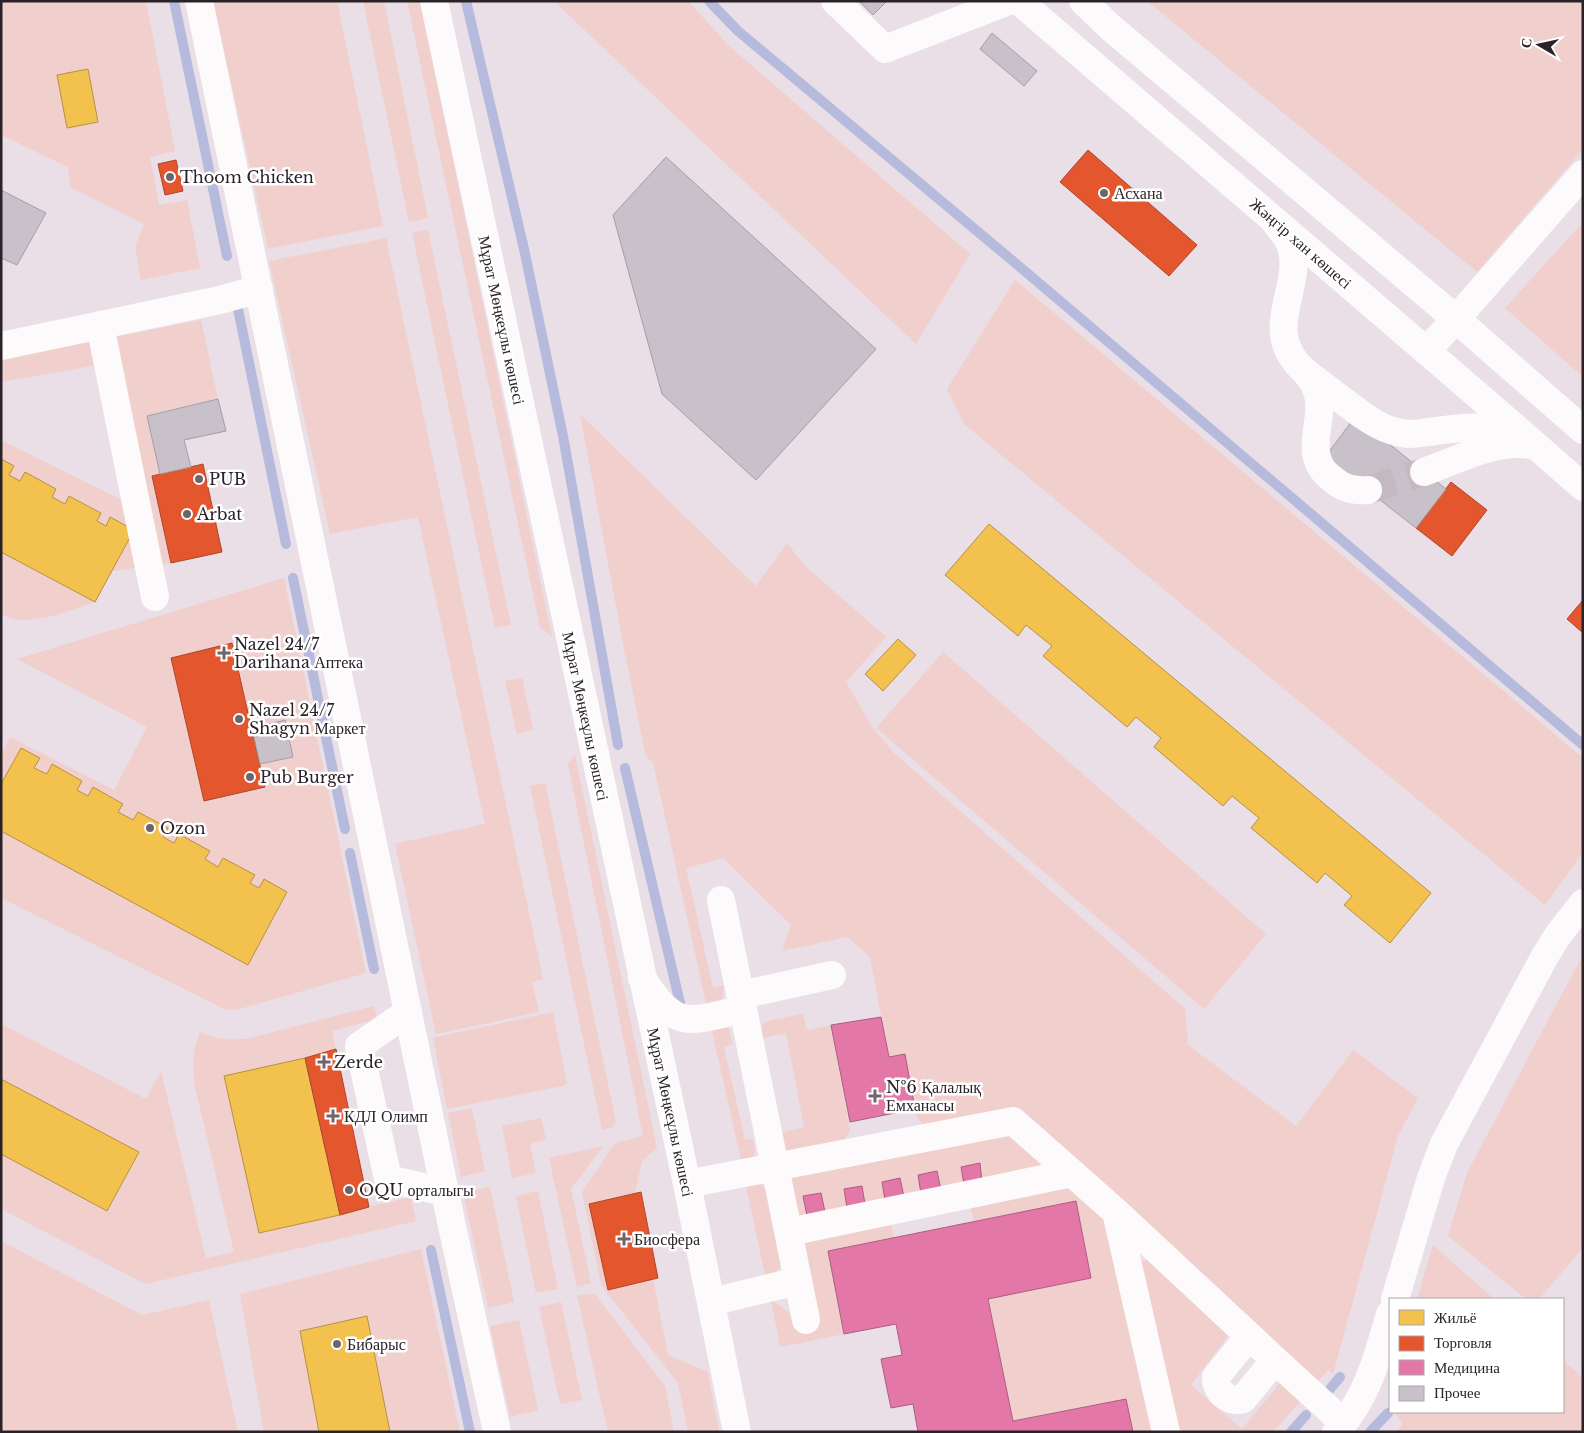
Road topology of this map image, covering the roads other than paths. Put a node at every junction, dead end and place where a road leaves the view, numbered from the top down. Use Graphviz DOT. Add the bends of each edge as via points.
graph roads {
  1 [pos="199,1"];
  2 [pos="434,1"];
  3 [pos="836,1"];
  4 [pos="1009,1"];
  5 [pos="1019,1"];
  6 [pos="1083,1"];
  7 [pos="1583,174"];
  8 [pos="1271,217"];
  9 [pos="259,289"];
  10 [pos="1456,320"];
  11 [pos="100,325"];
  12 [pos="1,346"];
  13 [pos="1426,351"];
  14 [pos="1301,367"];
  15 [pos="1583,430"];
  16 [pos="1537,447"];
  17 [pos="1424,472"];
  18 [pos="1583,487"];
  19 [pos="1368,490"];
  20 [pos="155,596"];
  21 [pos="721,900"];
  22 [pos="1583,903"];
  23 [pos="832,975"];
  24 [pos="642,978"];
  25 [pos="742,1002"];
  26 [pos="408,1012"];
  27 [pos="776,1168"];
  28 [pos="1072,1173"];
  29 [pos="687,1184"];
  30 [pos="445,1192"];
  31 [pos="1116,1212"];
  32 [pos="788,1232"];
  33 [pos="798,1281"];
  34 [pos="1395,1298"];
  35 [pos="711,1302"];
  36 [pos="1389,1317"];
  37 [pos="806,1320"];
  38 [pos="1249,1336"];
  39 [pos="1275,1360"];
  40 [pos="1340,1427"];
  41 [pos="497,1432"];
  42 [pos="737,1432"];
  43 [pos="1166,1432"];
  1 -- 9 [label="main road"];
  2 -- 24 [label="main road, Мұрат Мөңкеұлы көшесі"];
  3 -- 4 [label="main road" via="885,49"];
  5 -- 8 [label="main road, Жәңгір хан көшесі"];
  6 -- 10 [label="main road"];
  7 -- 10 [label="main road"];
  8 -- 13 [label="main road, Жәңгір хан көшесі"];
  8 -- 14 [label="main road" via="1291,245 1292,271 1283,335 1292,357"];
  9 -- 11 [label="main road"];
  9 -- 26 [label="main road"];
  10 -- 13 [label="main road"];
  10 -- 15 [label="main road"];
  11 -- 12 [label="main road"];
  11 -- 20 [label="main road"];
  13 -- 16 [label="main road, Жәңгір хан көшесі"];
  14 -- 16 [label="main road" via="1363,416 1388,429 1409,434 1473,427 1495,428 1520,436"];
  14 -- 19 [label="main road" via="1316,385 1318,393 1316,447 1321,467 1339,484 1358,491"];
  16 -- 17 [label="main road" via="1522,444 1500,446"];
  16 -- 18 [label="main road, Жәңгір хан көшесі"];
  21 -- 25 [label="main road"];
  22 -- 34 [label="main road" via="1545,956 1444,1144"];
  23 -- 25 [label="main road"];
  24 -- 25 [label="main road" via="655,1000 683,1018 696,1019"];
  24 -- 29 [label="main road, Мұрат Мөңкеұлы көшесі"];
  25 -- 27 [label="main road"];
  26 -- 30 [label="main road"];
  26 -- 30 [label="main road" via="359,1046 388,1179"];
  27 -- 28 [label="main road" via="1013,1121"];
  27 -- 29 [label="main road"];
  27 -- 32 [label="main road"];
  28 -- 31 [label="main road"];
  28 -- 32 [label="main road"];
  29 -- 35 [label="main road, Мұрат Мөңкеұлы көшесі"];
  30 -- 41 [label="main road"];
  31 -- 38 [label="main road"];
  31 -- 43 [label="main road"];
  32 -- 33 [label="main road"];
  33 -- 35 [label="main road"];
  33 -- 37 [label="main road"];
  35 -- 42 [label="main road, Мұрат Мөңкеұлы көшесі"];
  36 -- 40 [label="main road" via="1372,1375 1355,1409"];
  38 -- 39 [label="main road"];
  38 -- 39 [label="main road" via="1216,1377 1218,1389 1231,1400 1243,1399"];
  39 -- 40 [label="main road"];
}
